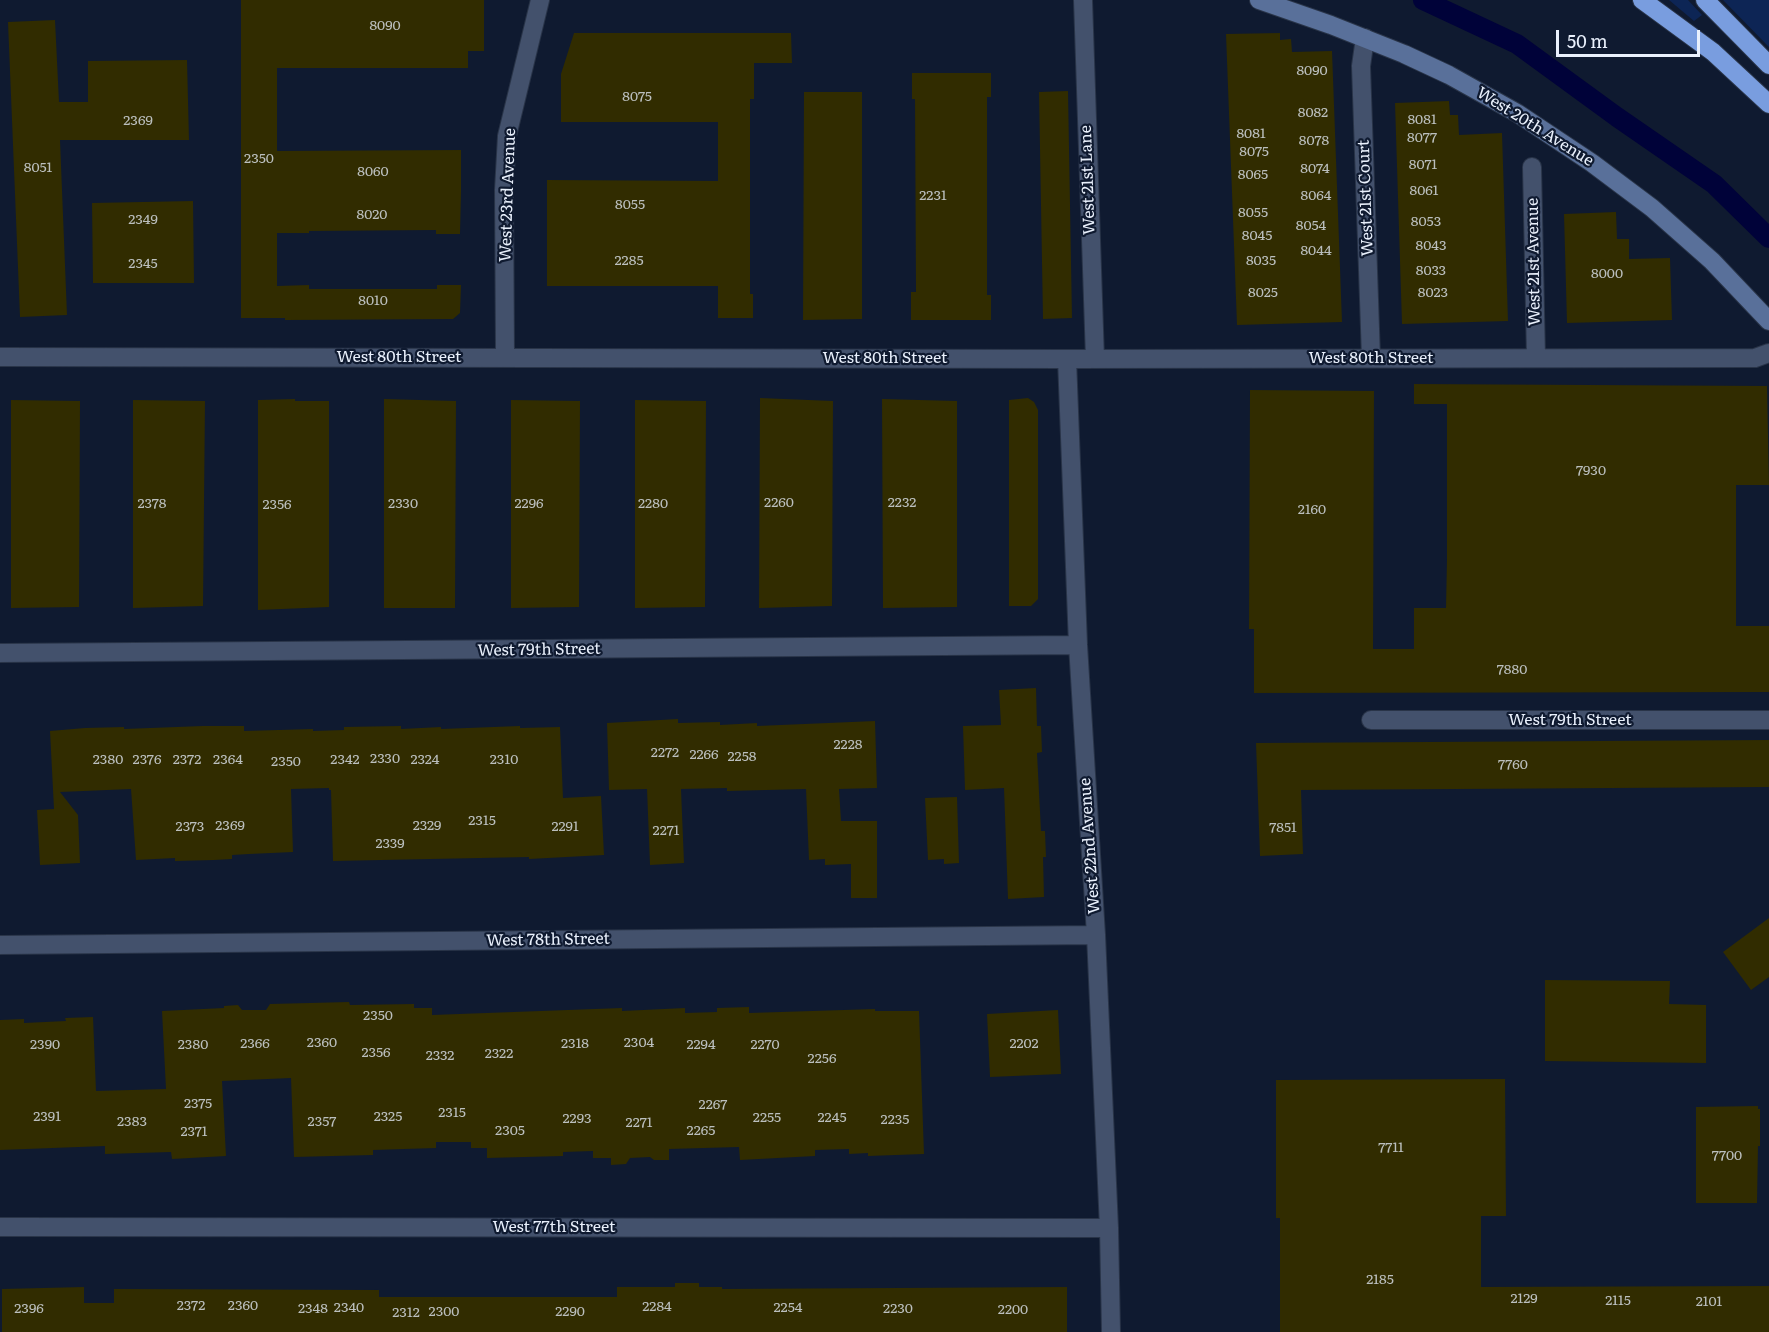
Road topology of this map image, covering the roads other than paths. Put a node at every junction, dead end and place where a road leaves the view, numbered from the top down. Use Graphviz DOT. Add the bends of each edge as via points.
graph roads {
  1 [pos="540,0"];
  2 [pos="1083,0"];
  3 [pos="1259,0"];
  4 [pos="1642,0"];
  5 [pos="1705,0"];
  6 [pos="1365,38"];
  7 [pos="1769,65"];
  8 [pos="1769,104"];
  9 [pos="1532,166"];
  10 [pos="1769,321"];
  11 [pos="1769,353"];
  12 [pos="0,357"];
  13 [pos="505,357"];
  14 [pos="1371,358"];
  15 [pos="1536,358"];
  16 [pos="1067,359"];
  17 [pos="1095,359"];
  18 [pos="1078,645"];
  19 [pos="0,653"];
  20 [pos="1371,720"];
  21 [pos="1769,720"];
  22 [pos="1096,935"];
  23 [pos="0,945"];
  24 [pos="0,1227"];
  25 [pos="1109,1228"];
  26 [pos="1111,1332"];
  1 -- 13 [label="street, West 23rd Avenue" via="507,136"];
  2 -- 17 [label="street, West 21st Lane"];
  3 -- 6 [label="street, West 20th Avenue"];
  4 -- 8 [label="highway" via="1713,52"];
  5 -- 7 [label="highway"];
  6 -- 10 [label="street, West 20th Avenue" via="1475,89 1586,158 1675,228"];
  6 -- 14 [label="street, West 21st Court" via="1361,66"];
  9 -- 15 [label="street, West 21st Avenue"];
  11 -- 15 [label="street, West 80th Street" via="1755,358"];
  12 -- 13 [label="street, West 80th Street"];
  13 -- 16 [label="street, West 80th Street"];
  14 -- 15 [label="street, West 80th Street"];
  14 -- 17 [label="street, West 80th Street"];
  16 -- 17 [label="street, West 80th Street"];
  16 -- 18 [label="street, West 22nd Avenue"];
  18 -- 19 [label="street, West 79th Street"];
  18 -- 22 [label="street, West 22nd Avenue"];
  20 -- 21 [label="street, West 79th Street"];
  22 -- 23 [label="street, West 78th Street"];
  22 -- 25 [label="street, West 22nd Avenue"];
  24 -- 25 [label="street, West 77th Street"];
  25 -- 26 [label="street, West 22nd Avenue"];
}
